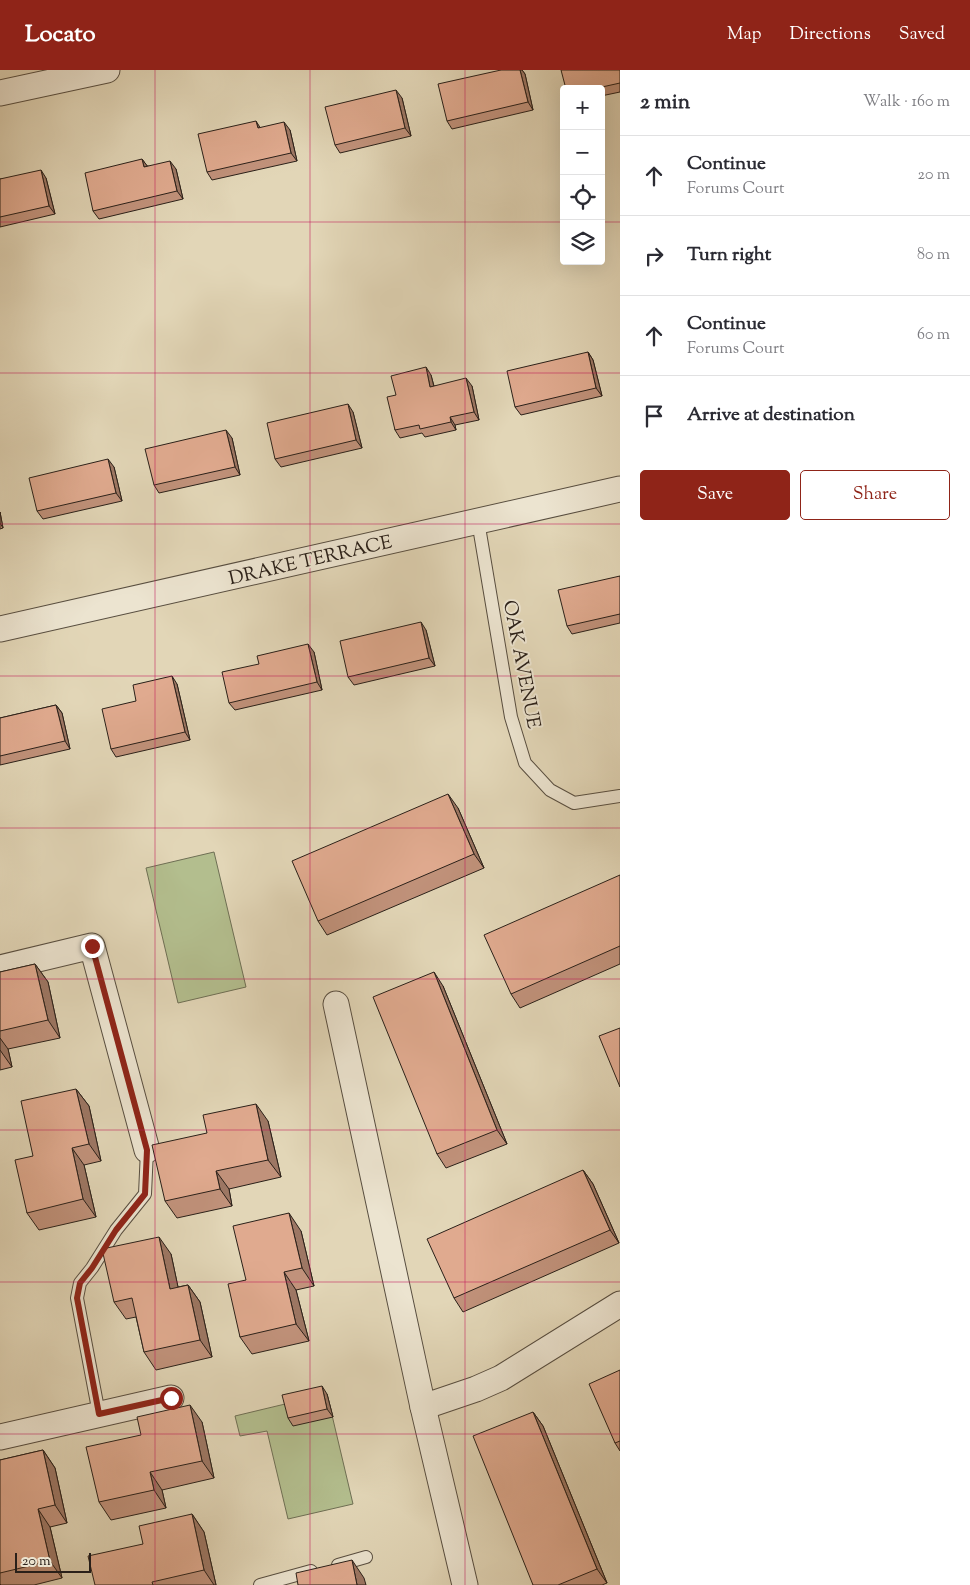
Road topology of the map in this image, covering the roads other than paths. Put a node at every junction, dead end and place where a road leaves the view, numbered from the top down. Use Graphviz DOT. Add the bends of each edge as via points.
graph roads {
  1 [pos="108,70"];
  2 [pos="0,94"];
  3 [pos="620,489"];
  4 [pos="478,522"];
  5 [pos="0,629"];
  6 [pos="620,796"];
  7 [pos="0,968"];
  8 [pos="336,1004"];
  9 [pos="147,1150"];
  10 [pos="620,1304"];
  11 [pos="171,1398"];
  12 [pos="423,1407"];
  13 [pos="99,1414"];
  14 [pos="0,1437"];
  15 [pos="366,1557"];
  16 [pos="260,1585"];
  17 [pos="465,1585"];
  1 -- 2 [label="street"];
  3 -- 4 [label="street, DRAKE TERRACE"];
  4 -- 5 [label="street, DRAKE TERRACE"];
  4 -- 6 [label="lane, OAK AVENUE" via="511,717 525,763 550,790 574,803"];
  7 -- 9 [label="street" via="92,946"];
  8 -- 12 [label="street"];
  9 -- 13 [label="lane" via="145,1194 80,1283 77,1298"];
  10 -- 12 [label="street" via="500,1378"];
  11 -- 13 [label="street"];
  12 -- 17 [label="street"];
  13 -- 14 [label="street"];
  15 -- 16 [label="lane"];
}
